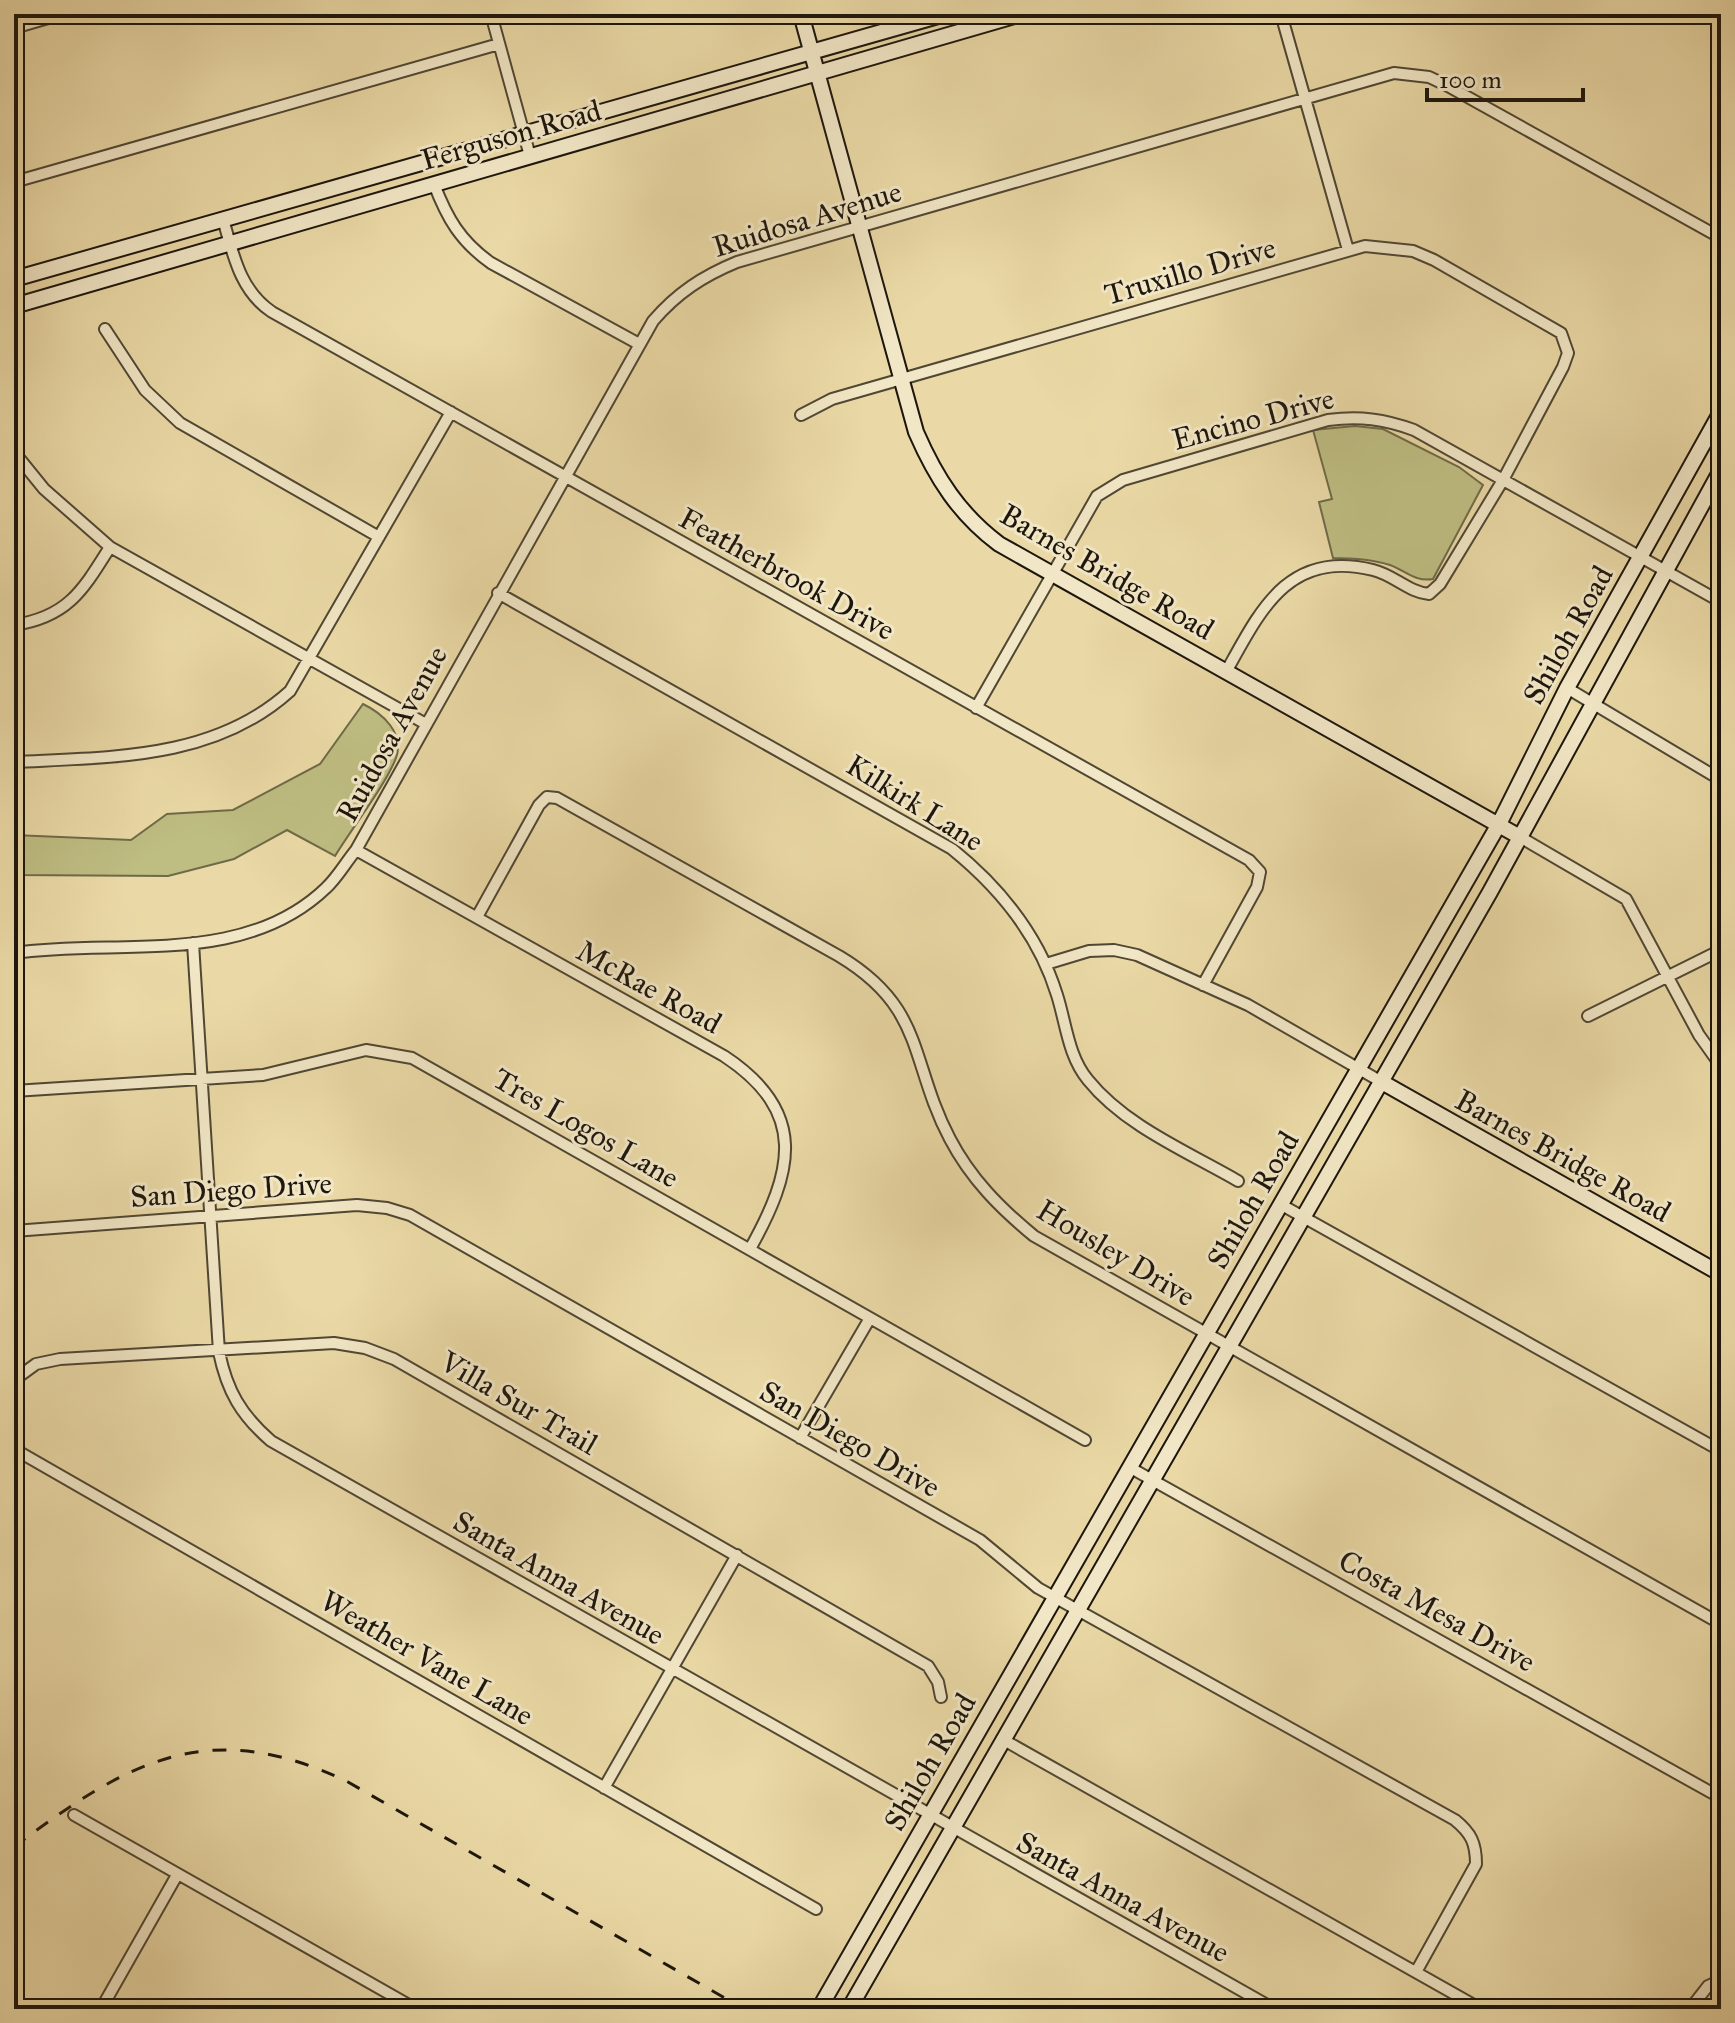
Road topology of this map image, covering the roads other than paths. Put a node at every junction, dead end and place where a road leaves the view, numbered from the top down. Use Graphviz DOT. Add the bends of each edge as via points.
graph roads {
  1 [pos="62,14"];
  2 [pos="491,14"];
  3 [pos="801,14"];
  4 [pos="945,14"];
  5 [pos="1021,14"];
  6 [pos="1281,14"];
  7 [pos="14,28"];
  8 [pos="499,44"];
  9 [pos="811,53"];
  10 [pos="817,74"];
  11 [pos="1305,98"];
  12 [pos="525,135"];
  13 [pos="530,156"];
  14 [pos="14,182"];
  15 [pos="434,184"];
  16 [pos="223,219"];
  17 [pos="857,227"];
  18 [pos="1721,238"];
  19 [pos="230,242"];
  20 [pos="1348,250"];
  21 [pos="14,279"];
  22 [pos="14,306"];
  23 [pos="105,329"];
  24 [pos="639,344"];
  25 [pos="901,380"];
  26 [pos="451,412"];
  27 [pos="801,415"];
  28 [pos="1720,417"];
  29 [pos="14,452"];
  30 [pos="1721,470"];
  31 [pos="566,477"];
  32 [pos="1503,480"];
  33 [pos="379,537"];
  34 [pos="110,547"];
  35 [pos="1642,555"];
  36 [pos="1666,568"];
  37 [pos="1051,574"];
  38 [pos="498,593"];
  39 [pos="1721,602"];
  40 [pos="14,625"];
  41 [pos="309,659"];
  42 [pos="1226,672"];
  43 [pos="1567,688"];
  44 [pos="1593,704"];
  45 [pos="976,708"];
  46 [pos="426,724"];
  47 [pos="14,762"];
  48 [pos="1721,780"];
  49 [pos="1499,824"];
  50 [pos="1520,837"];
  51 [pos="356,850"];
  52 [pos="477,917"];
  53 [pos="193,943"];
  54 [pos="1721,950"];
  55 [pos="14,953"];
  56 [pos="1046,964"];
  57 [pos="1670,976"];
  58 [pos="1203,985"];
  59 [pos="1588,1016"];
  60 [pos="1721,1066"];
  61 [pos="1359,1069"];
  62 [pos="201,1079"];
  63 [pos="1380,1081"];
  64 [pos="14,1091"];
  65 [pos="1238,1181"];
  66 [pos="1280,1204"];
  67 [pos="213,1215"];
  68 [pos="1302,1216"];
  69 [pos="14,1231"];
  70 [pos="750,1249"];
  71 [pos="1721,1274"];
  72 [pos="870,1318"];
  73 [pos="1204,1334"];
  74 [pos="1226,1347"];
  75 [pos="219,1352"];
  76 [pos="14,1380"];
  77 [pos="800,1438"];
  78 [pos="1085,1440"];
  79 [pos="14,1449"];
  80 [pos="1721,1451"];
  81 [pos="1129,1467"];
  82 [pos="1150,1479"];
  83 [pos="737,1555"];
  84 [pos="1055,1597"];
  85 [pos="1076,1609"];
  86 [pos="1721,1624"];
  87 [pos="672,1670"];
  88 [pos="941,1697"];
  89 [pos="1002,1739"];
  90 [pos="604,1788"];
  91 [pos="1721,1798"];
  92 [pos="74,1815"];
  93 [pos="929,1816"];
  94 [pos="951,1828"];
  95 [pos="177,1875"];
  96 [pos="816,1909"];
  97 [pos="1416,1972"];
  98 [pos="1721,1980"];
  99 [pos="101,2009"];
  100 [pos="416,2009"];
  101 [pos="819,2009"];
  102 [pos="849,2009"];
  103 [pos="1274,2009"];
  104 [pos="1481,2009"];
  105 [pos="1690,2009"];
  1 -- 7 [label="street"];
  2 -- 8 [label="street"];
  3 -- 9 [label="main road, Barnes Bridge Road"];
  4 -- 9 [label="main road, Ferguson Road"];
  5 -- 10 [label="main road, Ferguson Road"];
  6 -- 11 [label="street"];
  8 -- 12 [label="street"];
  8 -- 14 [label="street"];
  9 -- 10 [label="main road, Barnes Bridge Road"];
  9 -- 12 [label="main road, Ferguson Road"];
  10 -- 13 [label="main road, Ferguson Road"];
  10 -- 17 [label="main road, Barnes Bridge Road"];
  11 -- 17 [label="street, Ruidosa Avenue"];
  11 -- 18 [label="street, Ruidosa Avenue" via="1394,73 1429,77"];
  11 -- 20 [label="street"];
  12 -- 13 [label="street"];
  12 -- 16 [label="main road, Ferguson Road"];
  13 -- 15 [label="main road, Ferguson Road"];
  15 -- 19 [label="main road, Ferguson Road"];
  15 -- 24 [label="street" via="449,222 468,247"];
  16 -- 19 [label="street, Featherbrook Drive"];
  16 -- 21 [label="main road, Ferguson Road"];
  17 -- 24 [label="street, Ruidosa Avenue" via="709,273 668,303"];
  17 -- 25 [label="main road, Barnes Bridge Road"];
  19 -- 22 [label="main road, Ferguson Road"];
  19 -- 26 [label="street, Featherbrook Drive" via="245,283 260,304"];
  20 -- 25 [label="street, Truxillo Drive"];
  20 -- 32 [label="street, Truxillo Drive" via="1386,246 1434,260 1561,333 1568,353"];
  23 -- 33 [label="street" via="145,390 180,423"];
  24 -- 31 [label="street, Ruidosa Avenue"];
  25 -- 27 [label="street, Truxillo Drive" via="832,399"];
  25 -- 37 [label="main road, Barnes Bridge Road" via="931,466 961,511 999,544"];
  26 -- 31 [label="street, Featherbrook Drive"];
  26 -- 33 [label="street"];
  28 -- 35 [label="main road, Shiloh Road"];
  29 -- 34 [label="street" via="54,499"];
  30 -- 36 [label="main road, Shiloh Road"];
  31 -- 38 [label="street, Ruidosa Avenue"];
  31 -- 45 [label="street, Featherbrook Drive"];
  32 -- 35 [label="street, Encino Drive"];
  32 -- 37 [label="street, Encino Drive" via="1385,419 1328,420 1111,485 1089,506"];
  32 -- 42 [label="street" via="1429,594 1415,593 1373,570 1308,572 1262,607"];
  33 -- 41 [label="street"];
  34 -- 40 [label="street" via="70,603 56,614"];
  34 -- 41 [label="street"];
  35 -- 36 [label="street, Encino Drive"];
  35 -- 43 [label="main road, Shiloh Road"];
  36 -- 39 [label="street, Encino Drive"];
  36 -- 44 [label="main road, Shiloh Road"];
  37 -- 42 [label="main road, Barnes Bridge Road"];
  37 -- 45 [label="street, Encino Drive"];
  38 -- 46 [label="street, Ruidosa Avenue"];
  38 -- 56 [label="street, Kilkirk Lane" via="952,849 997,889"];
  41 -- 46 [label="street"];
  41 -- 47 [label="street" via="290,691 268,712 187,747 150,755"];
  42 -- 49 [label="main road, Barnes Bridge Road"];
  43 -- 44 [label="street"];
  43 -- 49 [label="main road, Shiloh Road"];
  44 -- 48 [label="street"];
  44 -- 50 [label="main road, Shiloh Road"];
  45 -- 58 [label="street, Featherbrook Drive" via="1249,860 1260,872 1257,887"];
  46 -- 51 [label="street, Ruidosa Avenue"];
  49 -- 50 [label="main road, Barnes Bridge Road"];
  49 -- 61 [label="main road, Shiloh Road"];
  50 -- 57 [label="street" via="1626,899"];
  50 -- 63 [label="main road, Shiloh Road"];
  51 -- 52 [label="street, McRae Road"];
  51 -- 53 [label="street, Ruidosa Avenue" via="326,888 297,909 232,938"];
  52 -- 70 [label="street, McRae Road" via="724,1056 760,1084 779,1119 785,1160 783,1182"];
  52 -- 73 [label="street, Housley Drive" via="539,805 547,797 557,798 839,956 897,1004 950,1138 978,1183 1003,1210 1058,1251"];
  53 -- 55 [label="street, Ruidosa Avenue"];
  53 -- 62 [label="street, Santa Anna Avenue"];
  54 -- 57 [label="street"];
  56 -- 58 [label="street" via="1089,951 1114,950"];
  56 -- 65 [label="street, Kilkirk Lane" via="1074,1058 1096,1089 1132,1120"];
  57 -- 59 [label="street"];
  57 -- 60 [label="street"];
  58 -- 61 [label="street"];
  61 -- 63 [label="street"];
  61 -- 66 [label="main road, Shiloh Road"];
  62 -- 64 [label="street, Tres Logos Lane"];
  62 -- 67 [label="street, Santa Anna Avenue"];
  62 -- 70 [label="street, Tres Logos Lane" via="281,1072 366,1050 412,1058"];
  63 -- 68 [label="main road, Shiloh Road"];
  63 -- 71 [label="main road, Barnes Bridge Road"];
  66 -- 68 [label="street"];
  66 -- 73 [label="main road, Shiloh Road"];
  67 -- 69 [label="street, San Diego Drive"];
  67 -- 75 [label="street, Santa Anna Avenue"];
  67 -- 77 [label="street, San Diego Drive" via="357,1205 410,1215"];
  68 -- 74 [label="main road, Shiloh Road"];
  68 -- 80 [label="street"];
  70 -- 72 [label="street, Tres Logos Lane"];
  72 -- 77 [label="street"];
  72 -- 78 [label="street, Tres Logos Lane"];
  73 -- 74 [label="street, Housley Drive"];
  73 -- 81 [label="main road, Shiloh Road"];
  74 -- 82 [label="main road, Shiloh Road"];
  74 -- 86 [label="street, Housley Drive"];
  75 -- 76 [label="street, Villa Sur Trail" via="60,1359 36,1364"];
  75 -- 83 [label="street, Villa Sur Trail" via="334,1343 380,1353"];
  75 -- 87 [label="street, Santa Anna Avenue" via="234,1401 271,1441"];
  77 -- 84 [label="street, San Diego Drive" via="980,1540"];
  79 -- 90 [label="street, Weather Vane Lane"];
  81 -- 82 [label="street, Costa Mesa Drive"];
  81 -- 84 [label="main road, Shiloh Road"];
  82 -- 85 [label="main road, Shiloh Road"];
  82 -- 91 [label="street, Costa Mesa Drive"];
  83 -- 87 [label="street"];
  83 -- 88 [label="street, Villa Sur Trail" via="928,1666"];
  84 -- 85 [label="street, San Diego Drive"];
  84 -- 93 [label="main road, Shiloh Road"];
  85 -- 89 [label="main road, Shiloh Road"];
  85 -- 97 [label="street, San Diego Drive" via="1468,1830 1476,1846 1476,1864"];
  87 -- 90 [label="street"];
  87 -- 93 [label="street, Santa Anna Avenue"];
  89 -- 94 [label="main road, Shiloh Road"];
  89 -- 97 [label="street"];
  90 -- 96 [label="street, Weather Vane Lane"];
  92 -- 95 [label="street"];
  93 -- 94 [label="street, Santa Anna Avenue"];
  93 -- 101 [label="main road, Shiloh Road"];
  94 -- 102 [label="main road, Shiloh Road"];
  94 -- 103 [label="street, Santa Anna Avenue"];
  95 -- 99 [label="street"];
  95 -- 100 [label="street"];
  97 -- 104 [label="street"];
  98 -- 105 [label="street" via="1708,1986"];
}
